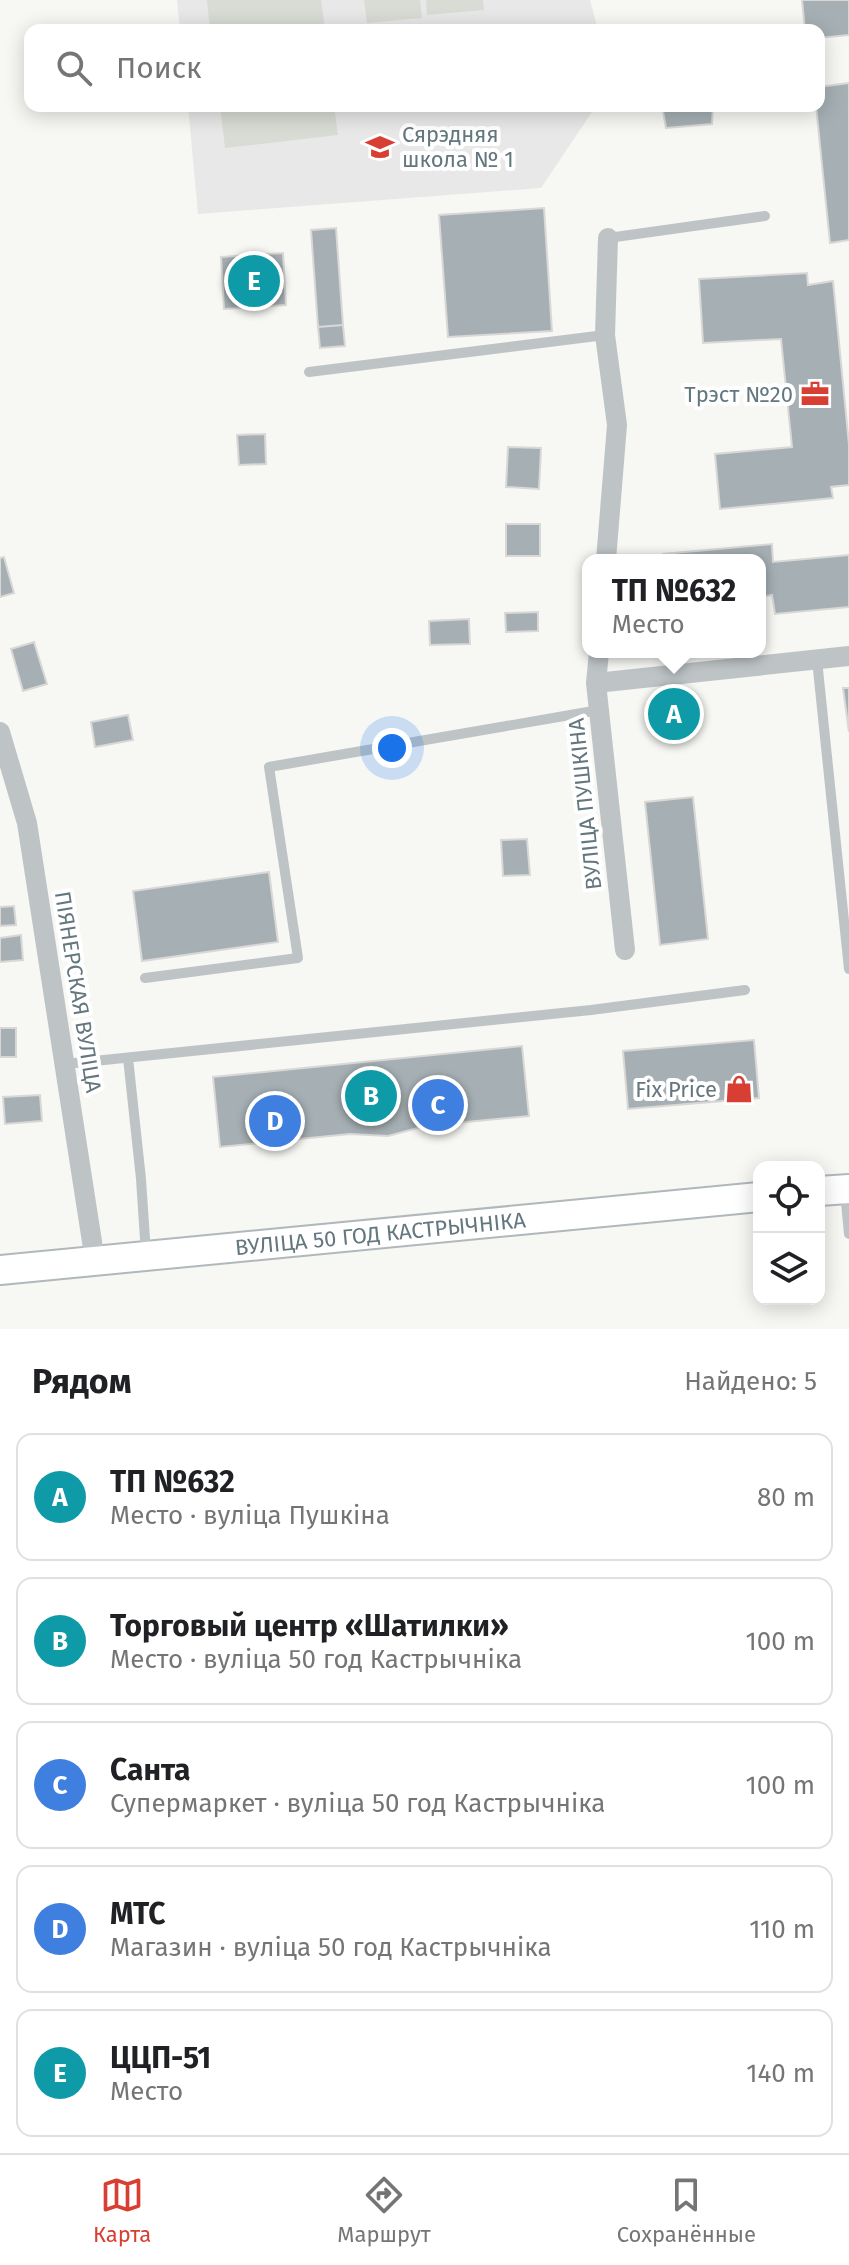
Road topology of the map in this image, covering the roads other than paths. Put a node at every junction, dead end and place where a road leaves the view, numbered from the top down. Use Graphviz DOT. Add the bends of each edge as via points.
graph roads {
  1 [pos="765,216"];
  2 [pos="608,238"];
  3 [pos="605,335"];
  4 [pos="309,372"];
  5 [pos="606,554"];
  6 [pos="849,656"];
  7 [pos="598,658"];
  8 [pos="817,660"];
  9 [pos="596,683"];
  10 [pos="599,710"];
  11 [pos="0,732"];
  12 [pos="625,950"];
  13 [pos="849,969"];
  14 [pos="145,978"];
  15 [pos="745,990"];
  16 [pos="128,1058"];
  17 [pos="65,1064"];
  18 [pos="838,1190"];
  19 [pos="753,1198"];
  20 [pos="849,1234"];
  21 [pos="146,1256"];
  22 [pos="95,1261"];
  23 [pos="0,1270"];
  1 -- 2 [label="lane"];
  2 -- 3 [label="street"];
  3 -- 4 [label="lane"];
  3 -- 5 [label="street" via="617,425"];
  6 -- 8 [label="street"];
  7 -- 9 [label="street, ВУЛІЦА ПУШКІНА"];
  8 -- 9 [label="street"];
  8 -- 13 [label="lane"];
  9 -- 10 [label="street, ВУЛІЦА ПУШКІНА"];
  10 -- 12 [label="street, ВУЛІЦА ПУШКІНА"];
  10 -- 14 [label="lane" via="269,767 298,958"];
  11 -- 17 [label="street, ПІЯНЕРСКАЯ ВУЛІЦА" via="27,823"];
  15 -- 16 [label="lane"];
  16 -- 17 [label="lane"];
  16 -- 21 [label="lane"];
  17 -- 22 [label="street, ПІЯНЕРСКАЯ ВУЛІЦА"];
  18 -- 20 [label="lane"];
  19 -- 21 [label="street, ВУЛІЦА 50 ГОД КАСТРЫЧНІКА"];
  21 -- 22 [label="street, ВУЛІЦА 50 ГОД КАСТРЫЧНІКА"];
  22 -- 23 [label="street, ВУЛІЦА 50 ГОД КАСТРЫЧНІКА"];
}
